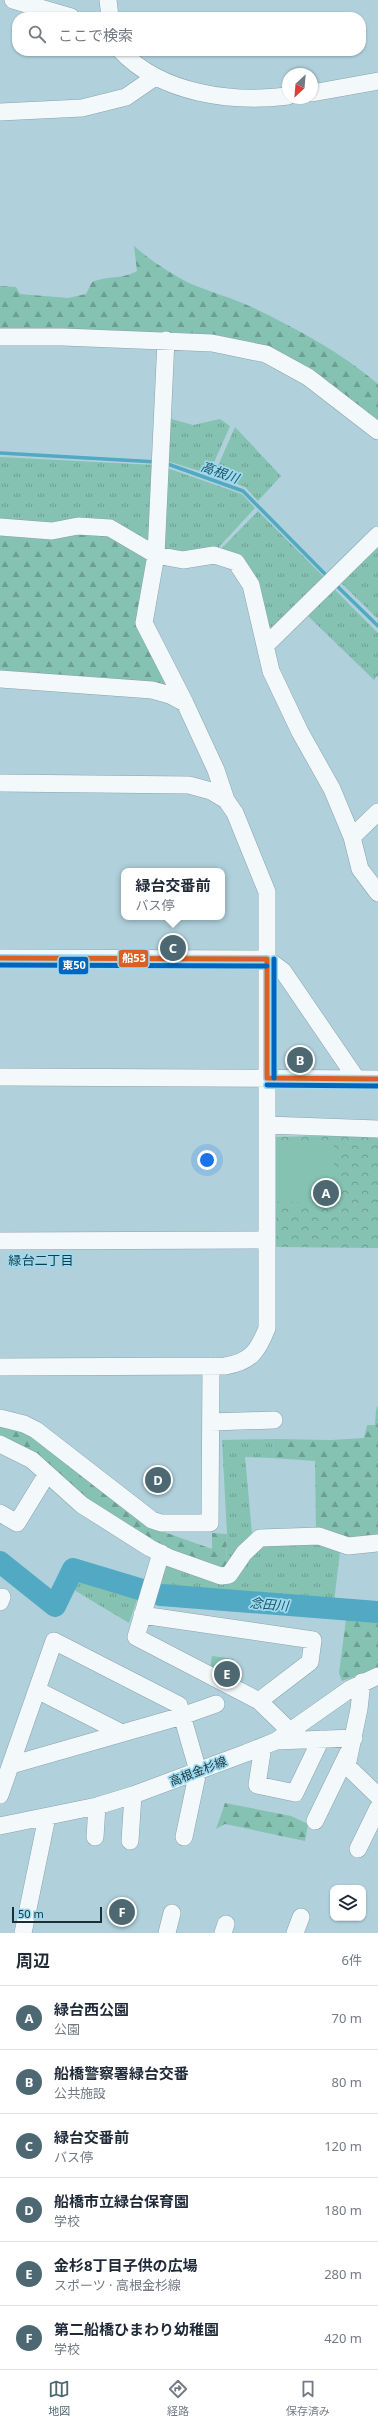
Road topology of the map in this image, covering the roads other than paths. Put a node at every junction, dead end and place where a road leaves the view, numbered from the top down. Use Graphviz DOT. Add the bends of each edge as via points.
graph roads {
  1 [pos="13,0"];
  2 [pos="108,0"];
  3 [pos="54,12"];
  4 [pos="109,12"];
  5 [pos="126,56"];
  6 [pos="155,77"];
  7 [pos="378,81"];
  8 [pos="318,92"];
  9 [pos="282,97"];
  10 [pos="0,112"];
  11 [pos="0,337"];
  12 [pos="166,340"];
  13 [pos="378,431"];
  14 [pos="0,527"];
  15 [pos="378,535"];
  16 [pos="156,555"];
  17 [pos="265,646"];
  18 [pos="0,679"];
  19 [pos="185,703"];
  20 [pos="0,784"];
  21 [pos="226,800"];
  22 [pos="378,812"];
  23 [pos="352,837"];
  24 [pos="378,893"];
  25 [pos="0,958"];
  26 [pos="267,958"];
  27 [pos="0,1077"];
  28 [pos="267,1078"];
  29 [pos="356,1078"];
  30 [pos="378,1079"];
  31 [pos="267,1124"];
  32 [pos="378,1129"];
  33 [pos="0,1240"];
  34 [pos="266,1240"];
  35 [pos="211,1366"];
  36 [pos="0,1367"];
  37 [pos="0,1418"];
  38 [pos="274,1420"];
  39 [pos="211,1422"];
  40 [pos="0,1444"];
  41 [pos="47,1474"];
  42 [pos="0,1513"];
  43 [pos="378,1543"];
  44 [pos="161,1553"];
  45 [pos="142,1615"];
  46 [pos="378,1676"];
  47 [pos="362,1682"];
  48 [pos="37,1690"];
  49 [pos="259,1701"];
  50 [pos="216,1704"];
  51 [pos="182,1716"];
  52 [pos="290,1731"];
  53 [pos="122,1733"];
  54 [pos="321,1739"];
  55 [pos="269,1743"];
  56 [pos="351,1746"];
  57 [pos="11,1764"];
  58 [pos="198,1771"];
  59 [pos="0,1795"];
  60 [pos="133,1795"];
  61 [pos="378,1796"];
  62 [pos="97,1806"];
  63 [pos="378,1808"];
  64 [pos="47,1817"];
  65 [pos="315,1821"];
  66 [pos="0,1826"];
  67 [pos="184,1837"];
  68 [pos="95,1838"];
  69 [pos="130,1841"];
  70 [pos="358,1849"];
  71 [pos="172,1912"];
  72 [pos="301,1917"];
  73 [pos="23,1933"];
  74 [pos="167,1933"];
  75 [pos="295,1933"];
  1 -- 3 [label="street"];
  2 -- 4 [label="street"];
  5 -- 6 [label="street"];
  6 -- 9 [label="street" via="210,94 253,99"];
  6 -- 10 [label="street" via="126,97 82,108"];
  7 -- 8 [label="street"];
  11 -- 12 [label="street"];
  12 -- 13 [label="street" via="212,343 266,354 308,377"];
  12 -- 16 [label="street"];
  14 -- 16 [label="street" via="52,531 78,526 110,528"];
  15 -- 17 [label="street"];
  16 -- 17 [label="street" via="183,560 214,555 236,562 251,585"];
  16 -- 19 [label="street" via="144,623"];
  17 -- 23 [label="street" via="272,671 300,732 332,789"];
  18 -- 19 [label="street" via="152,690"];
  19 -- 21 [label="street" via="216,770"];
  20 -- 21 [label="street" via="189,785 211,790"];
  21 -- 26 [label="street" via="234,813 267,892"];
  22 -- 23 [label="street"];
  23 -- 24 [label="street" via="360,869"];
  25 -- 26 [label="street"];
  26 -- 28 [label="street"];
  26 -- 29 [label="street" via="282,971"];
  27 -- 28 [label="street"];
  28 -- 29 [label="street"];
  28 -- 31 [label="street"];
  29 -- 30 [label="street"];
  31 -- 32 [label="street"];
  31 -- 34 [label="street"];
  33 -- 34 [label="street"];
  34 -- 35 [label="street" via="267,1328 264,1337 251,1357 244,1362"];
  35 -- 36 [label="street"];
  35 -- 39 [label="street"];
  37 -- 39 [label="street" via="36,1430 143,1514 161,1523 210,1523"];
  38 -- 39 [label="street"];
  40 -- 41 [label="street" via="32,1460"];
  41 -- 42 [label="street" via="17,1523"];
  41 -- 44 [label="street" via="82,1505"];
  43 -- 44 [label="street" via="348,1546 319,1536 260,1538 225,1577"];
  44 -- 45 [label="street"];
  45 -- 49 [label="street" via="136,1637"];
  45 -- 49 [label="street" via="313,1640 310,1662"];
  46 -- 47 [label="street, 高根金杉線"];
  47 -- 52 [label="street, 高根金杉線"];
  47 -- 56 [label="street"];
  48 -- 51 [label="street" via="54,1641 179,1705"];
  48 -- 53 [label="street"];
  48 -- 57 [label="street"];
  49 -- 52 [label="street"];
  50 -- 51 [label="street"];
  51 -- 53 [label="street"];
  51 -- 58 [label="street"];
  52 -- 55 [label="street, 高根金杉線"];
  53 -- 57 [label="street"];
  54 -- 55 [label="street"];
  54 -- 55 [label="street" via="295,1793 257,1785"];
  54 -- 56 [label="street"];
  55 -- 58 [label="street, 高根金杉線"];
  56 -- 61 [label="street" via="347,1766"];
  56 -- 65 [label="street"];
  57 -- 59 [label="street"];
  58 -- 60 [label="street, 高根金杉線"];
  58 -- 67 [label="street"];
  60 -- 62 [label="street, 高根金杉線"];
  60 -- 69 [label="street"];
  62 -- 64 [label="street, 高根金杉線"];
  62 -- 68 [label="street"];
  63 -- 70 [label="street"];
  64 -- 66 [label="street, 高根金杉線"];
  64 -- 73 [label="street"];
  71 -- 74 [label="street"];
  72 -- 75 [label="street"];
}
